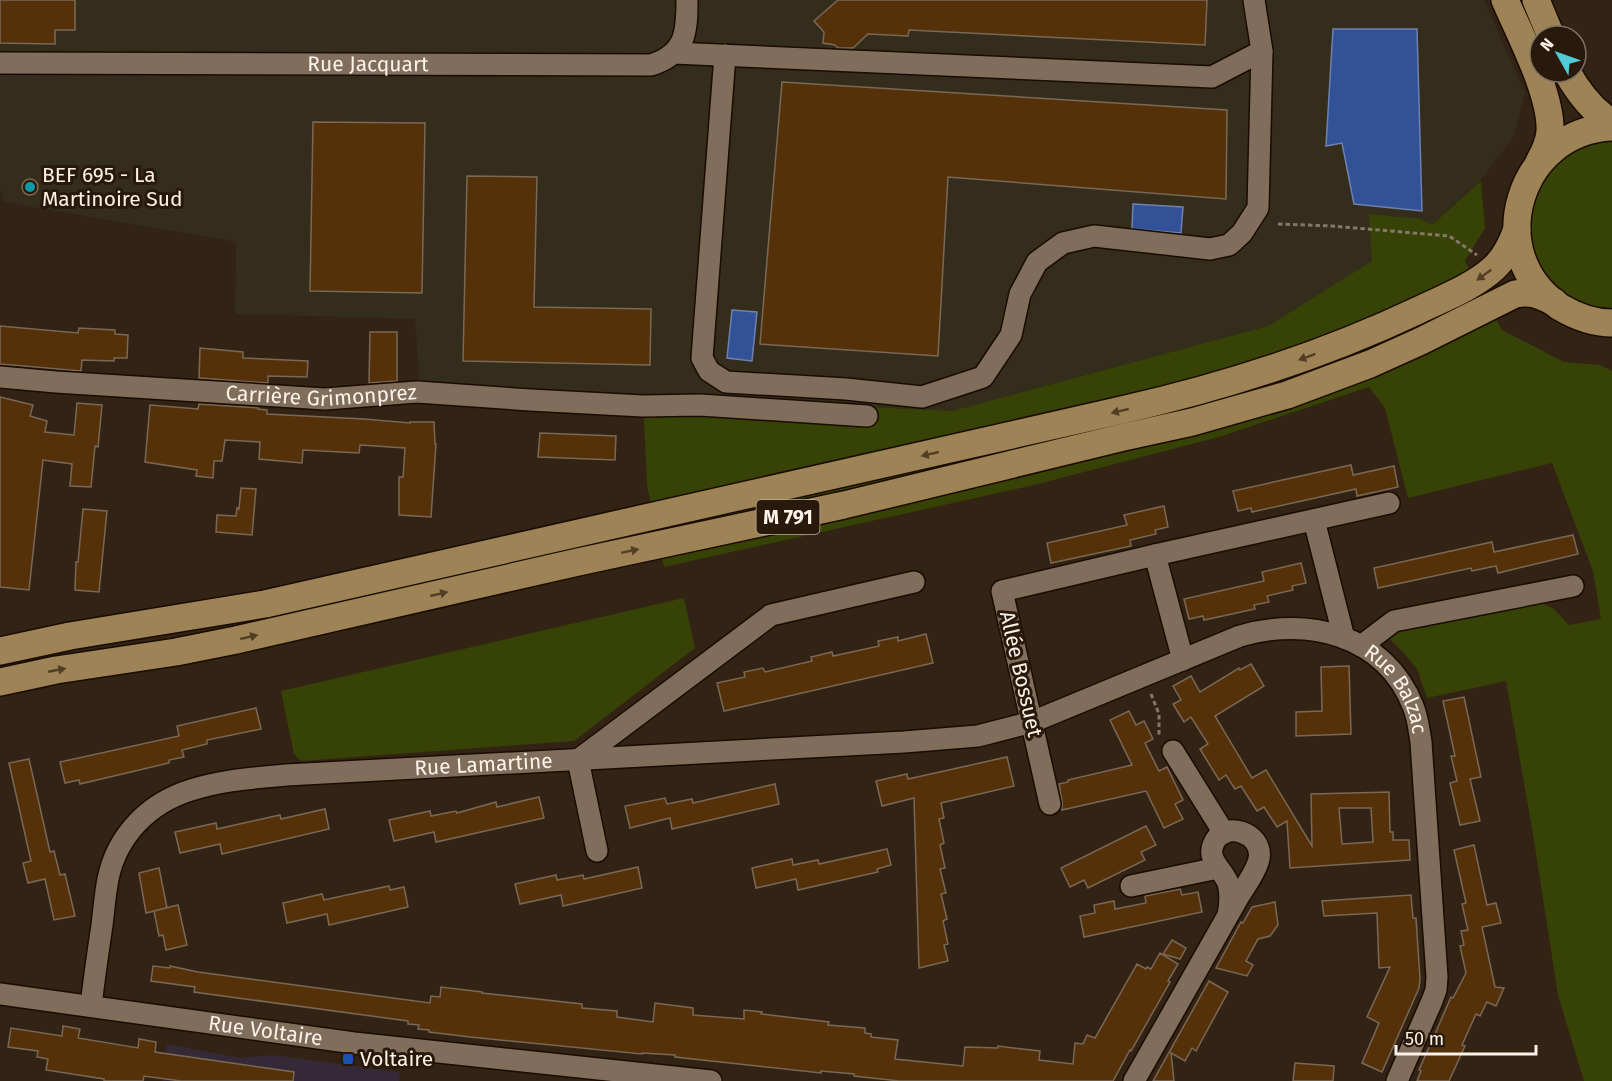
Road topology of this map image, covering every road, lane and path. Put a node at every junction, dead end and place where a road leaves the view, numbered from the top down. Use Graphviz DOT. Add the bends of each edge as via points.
graph roads {
  1 [pos="687,0"];
  2 [pos="1254,0"];
  3 [pos="1505,0"];
  4 [pos="1536,0"];
  5 [pos="1546,24"];
  6 [pos="1262,51"];
  7 [pos="674,53"];
  8 [pos="725,55"];
  9 [pos="0,63"];
  10 [pos="1574,84"];
  11 [pos="1612,125"];
  12 [pos="1539,163"];
  13 [pos="1278,224"];
  14 [pos="1517,229"];
  15 [pos="1488,273"];
  16 [pos="1554,302"];
  17 [pos="1610,324"];
  18 [pos="0,377"];
  19 [pos="867,416"];
  20 [pos="1389,503"];
  21 [pos="1314,520"];
  22 [pos="1155,555"];
  23 [pos="914,582"];
  24 [pos="1573,586"];
  25 [pos="1352,642"];
  26 [pos="0,651"];
  27 [pos="1183,660"];
  28 [pos="1144,676"];
  29 [pos="0,682"];
  30 [pos="1032,722"];
  31 [pos="1173,751"];
  32 [pos="578,760"];
  33 [pos="1050,804"];
  34 [pos="1224,833"];
  35 [pos="597,851"];
  36 [pos="1218,868"];
  37 [pos="1131,886"];
  38 [pos="1228,915"];
  39 [pos="0,994"];
  40 [pos="91,1006"];
  41 [pos="609,1076"];
  42 [pos="711,1081"];
  43 [pos="1134,1081"];
  44 [pos="1397,1081"];
  1 -- 7 [label="street" via="687,27"];
  2 -- 6 [label="street"];
  3 -- 12 [label="main road" via="1547,102 1550,133"];
  4 -- 5 [label="main road"];
  6 -- 8 [label="street" via="1212,76"];
  6 -- 8 [label="street" via="1258,208 1242,233 1229,244 1210,249 1094,236 1063,243 1037,262 1020,294 1011,335 983,377 922,397 726,382 709,371 702,358"];
  7 -- 8 [label="street"];
  7 -- 9 [label="street, Rue Jacquart" via="651,65"];
  10 -- 11 [label="main road"];
  11 -- 12 [label="main road" via="1575,136"];
  12 -- 14 [label="main road" via="1520,201"];
  13 -- 15 [label="path" via="1449,236 1478,256"];
  14 -- 15 [label="main road, M 791" via="1505,256"];
  14 -- 16 [label="main road" via="1527,270"];
  15 -- 26 [label="main road, M 791, one-way" via="1352,340 1276,368 1168,399 265,604"];
  16 -- 17 [label="main road" via="1579,316"];
  29 -- 16 [label="main road, M 791, one-way" via="236,640 844,505 1192,422 1287,395 1370,364 1515,294 1535,293"];
  18 -- 19 [label="street, Carrière Grimonprez" via="325,399 417,392"];
  20 -- 21 [label="street, Allée Bossuet"];
  21 -- 22 [label="street, Allée Bossuet"];
  21 -- 25 [label="street"];
  22 -- 27 [label="street"];
  22 -- 30 [label="street, Allée Bossuet" via="1002,591"];
  23 -- 32 [label="street" via="771,615"];
  24 -- 25 [label="street" via="1394,621"];
  25 -- 27 [label="street, Rue Balzac" via="1312,629 1270,629 1240,636"];
  25 -- 44 [label="street, Rue Balzac" via="1374,654 1397,677 1414,707 1421,742 1437,977 1432,1001"];
  27 -- 28 [label="street, Rue Balzac"];
  28 -- 30 [label="street, Rue Balzac"];
  28 -- 31 [label="path" via="1159,714 1159,748 1171,744"];
  30 -- 32 [label="street, Rue Lamartine" via="956,739"];
  30 -- 33 [label="street, Allée Bossuet"];
  31 -- 34 [label="street"];
  32 -- 35 [label="street"];
  32 -- 40 [label="street, Rue Lamartine" via="286,775 216,784 171,798 151,809 136,824 115,857 108,880"];
  34 -- 36 [label="street" via="1212,846 1211,854"];
  34 -- 38 [label="street" via="1246,833 1259,850 1254,870"];
  36 -- 37 [label="street"];
  36 -- 38 [label="street" via="1227,882"];
  38 -- 43 [label="street"];
  39 -- 40 [label="street, Rue Voltaire"];
  40 -- 41 [label="street, Rue Voltaire"];
  41 -- 42 [label="street, Rue Voltaire"];
}
